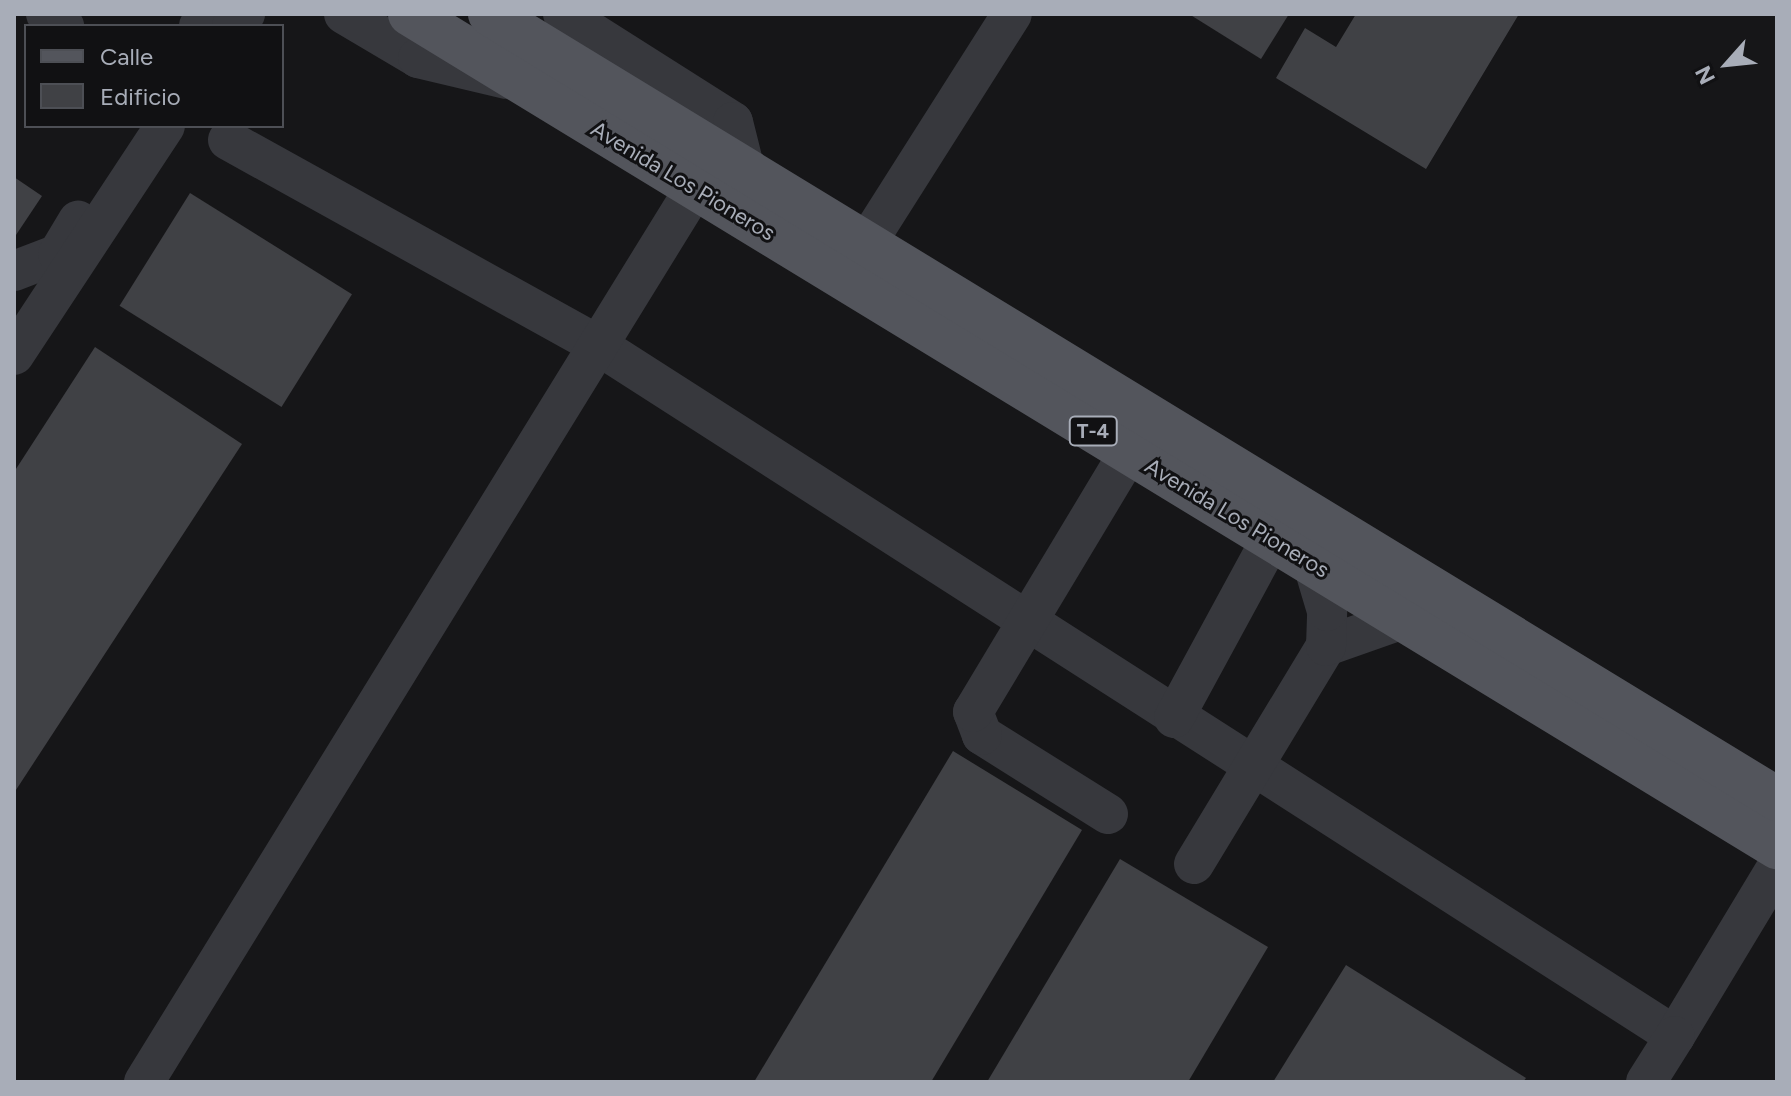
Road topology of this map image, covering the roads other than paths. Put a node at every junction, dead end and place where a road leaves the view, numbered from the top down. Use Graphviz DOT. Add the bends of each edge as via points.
graph roads {
  1 [pos="344,14"];
  2 [pos="410,14"];
  3 [pos="490,14"];
  4 [pos="563,14"];
  5 [pos="1012,14"];
  6 [pos="606,28"];
  7 [pos="523,83"];
  8 [pos="615,91"];
  9 [pos="136,128"];
  10 [pos="164,128"];
  11 [pos="228,140"];
  12 [pos="745,170"];
  13 [pos="695,188"];
  14 [pos="866,244"];
  15 [pos="14,271"];
  16 [pos="599,346"];
  17 [pos="15,351"];
  18 [pos="1129,452"];
  19 [pos="1271,539"];
  20 [pos="1313,564"];
  21 [pos="1403,619"];
  22 [pos="1029,620"];
  23 [pos="1326,646"];
  24 [pos="1174,718"];
  25 [pos="1252,770"];
  26 [pos="1777,799"];
  27 [pos="1108,814"];
  28 [pos="1777,847"];
  29 [pos="1194,864"];
  30 [pos="1777,867"];
  31 [pos="1675,1036"];
  32 [pos="144,1082"];
  33 [pos="1646,1082"];
  1 -- 7 [label="lane" via="418,58"];
  2 -- 7 [label="main road, Avenida Los Pioneros / T-4"];
  3 -- 8 [label="main road, Avenida Los Pioneros / T-4"];
  4 -- 6 [label="lane"];
  5 -- 14 [label="lane"];
  6 -- 8 [label="lane"];
  6 -- 12 [label="lane" via="733,122"];
  7 -- 13 [label="main road, Avenida Los Pioneros / T-4"];
  8 -- 12 [label="main road, Avenida Los Pioneros / T-4"];
  9 -- 15 [label="lane" via="58,254"];
  10 -- 17 [label="lane"];
  11 -- 16 [label="lane"];
  12 -- 14 [label="main road, Avenida Los Pioneros / T-4"];
  13 -- 16 [label="lane"];
  13 -- 18 [label="main road, Avenida Los Pioneros / T-4"];
  14 -- 26 [label="main road, Avenida Los Pioneros / T-4"];
  16 -- 22 [label="lane"];
  16 -- 32 [label="lane"];
  18 -- 19 [label="main road, Avenida Los Pioneros / T-4"];
  18 -- 22 [label="lane"];
  19 -- 20 [label="main road, Avenida Los Pioneros / T-4"];
  19 -- 24 [label="lane"];
  20 -- 21 [label="main road, Avenida Los Pioneros / T-4"];
  20 -- 23 [label="lane" via="1327,611"];
  21 -- 23 [label="lane"];
  21 -- 28 [label="main road, Avenida Los Pioneros / T-4"];
  22 -- 24 [label="lane"];
  22 -- 27 [label="lane" via="973,712 973,725"];
  23 -- 25 [label="lane"];
  24 -- 25 [label="lane"];
  25 -- 29 [label="lane"];
  25 -- 31 [label="lane"];
  30 -- 31 [label="lane"];
  31 -- 33 [label="lane"];
}
